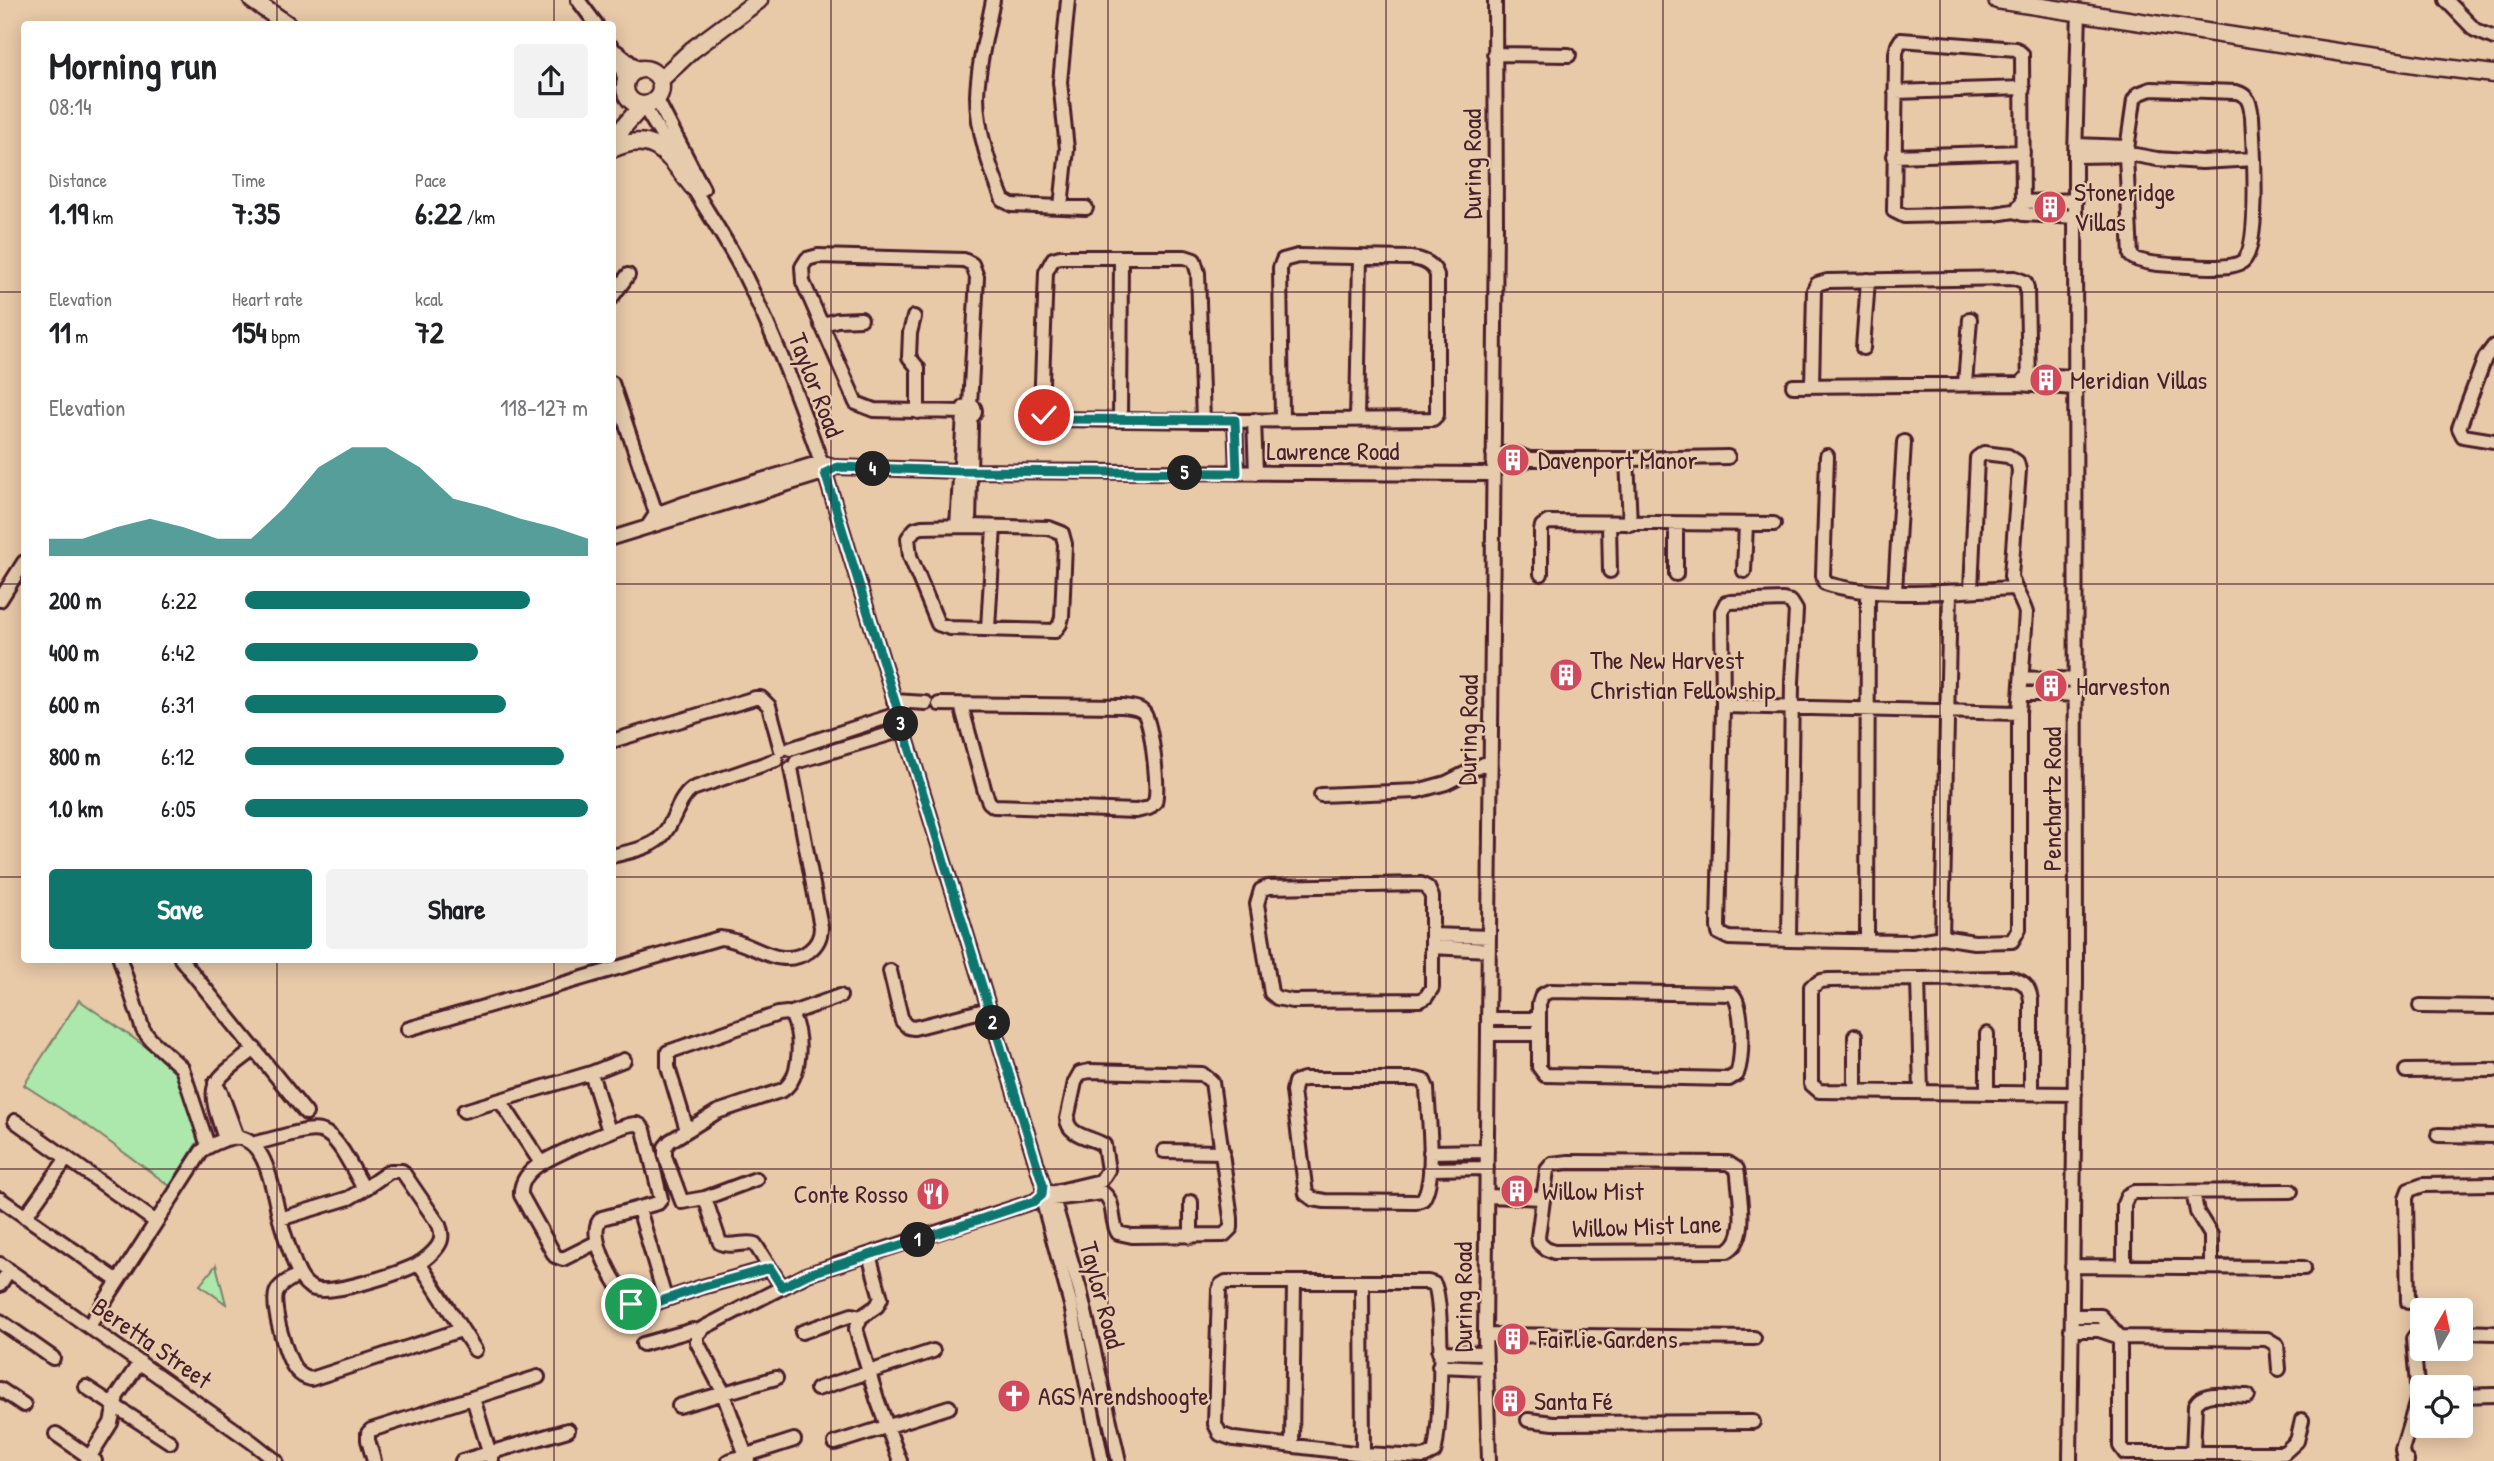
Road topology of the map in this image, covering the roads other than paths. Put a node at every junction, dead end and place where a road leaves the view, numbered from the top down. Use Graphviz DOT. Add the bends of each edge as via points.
graph roads {
  1 [pos="252,0"];
  2 [pos="579,0"];
  3 [pos="760,0"];
  4 [pos="993,0"];
  5 [pos="1068,0"];
  6 [pos="1494,0"];
  7 [pos="1997,0"];
  8 [pos="2446,0"];
  9 [pos="2079,11"];
  10 [pos="283,21"];
  11 [pos="594,21"];
  12 [pos="2494,38"];
  13 [pos="616,50"];
  14 [pos="1494,54"];
  15 [pos="1569,55"];
  16 [pos="616,57"];
  17 [pos="650,74"];
  18 [pos="2494,74"];
  19 [pos="626,88"];
  20 [pos="2023,88"];
  21 [pos="1895,92"];
  22 [pos="650,102"];
  23 [pos="625,125"];
  24 [pos="616,140"];
  25 [pos="616,146"];
  26 [pos="2075,150"];
  27 [pos="2023,152"];
  28 [pos="2129,153"];
  29 [pos="1894,156"];
  30 [pos="2254,159"];
  31 [pos="693,187"];
  32 [pos="2076,200"];
  33 [pos="1061,207"];
  34 [pos="1086,208"];
  35 [pos="2020,209"];
  36 [pos="2076,217"];
  37 [pos="1121,257"];
  38 [pos="1360,257"];
  39 [pos="628,275"];
  40 [pos="1868,280"];
  41 [pos="616,292"];
  42 [pos="914,317"];
  43 [pos="861,319"];
  44 [pos="1970,319"];
  45 [pos="768,324"];
  46 [pos="821,325"];
  47 [pos="2494,346"];
  48 [pos="1863,348"];
  49 [pos="2025,382"];
  50 [pos="2076,382"];
  51 [pos="1965,384"];
  52 [pos="1793,386"];
  53 [pos="1812,386"];
  54 [pos="616,396"];
  55 [pos="918,412"];
  56 [pos="967,412"];
  57 [pos="1282,419"];
  58 [pos="1120,420"];
  59 [pos="1235,420"];
  60 [pos="1254,420"];
  61 [pos="1357,420"];
  62 [pos="1203,421"];
  63 [pos="2494,441"];
  64 [pos="1904,442"];
  65 [pos="1828,456"];
  66 [pos="1728,457"];
  67 [pos="1627,459"];
  68 [pos="1493,464"];
  69 [pos="827,467"];
  70 [pos="964,471"];
  71 [pos="1237,473"];
  72 [pos="1256,473"];
  73 [pos="655,522"];
  74 [pos="1609,523"];
  75 [pos="1630,524"];
  76 [pos="1676,524"];
  77 [pos="1746,524"];
  78 [pos="1774,524"];
  79 [pos="963,526"];
  80 [pos="994,527"];
  81 [pos="616,537"];
  82 [pos="21,567"];
  83 [pos="1744,571"];
  84 [pos="1609,572"];
  85 [pos="1541,573"];
  86 [pos="1676,574"];
  87 [pos="2013,588"];
  88 [pos="1970,590"];
  89 [pos="1895,591"];
  90 [pos="1868,592"];
  91 [pos="1950,592"];
  92 [pos="0,600"];
  93 [pos="988,628"];
  94 [pos="2022,678"];
  95 [pos="2043,678"];
  96 [pos="2058,679"];
  97 [pos="2075,680"];
  98 [pos="2021,694"];
  99 [pos="2043,694"];
  100 [pos="2058,694"];
  101 [pos="2075,695"];
  102 [pos="961,705"];
  103 [pos="1723,706"];
  104 [pos="896,707"];
  105 [pos="1792,708"];
  106 [pos="1868,709"];
  107 [pos="1945,710"];
  108 [pos="2019,712"];
  109 [pos="903,730"];
  110 [pos="616,740"];
  111 [pos="782,753"];
  112 [pos="1490,761"];
  113 [pos="794,765"];
  114 [pos="1321,795"];
  115 [pos="616,855"];
  116 [pos="1942,937"];
  117 [pos="1789,940"];
  118 [pos="1867,940"];
  119 [pos="1432,941"];
  120 [pos="1489,943"];
  121 [pos="121,963"];
  122 [pos="184,963"];
  123 [pos="890,971"];
  124 [pos="1919,979"];
  125 [pos="840,996"];
  126 [pos="2420,1006"];
  127 [pos="2494,1007"];
  128 [pos="989,1009"];
  129 [pos="789,1014"];
  130 [pos="1488,1019"];
  131 [pos="1539,1019"];
  132 [pos="408,1029"];
  133 [pos="1488,1034"];
  134 [pos="1539,1034"];
  135 [pos="1987,1034"];
  136 [pos="1855,1035"];
  137 [pos="255,1049"];
  138 [pos="624,1060"];
  139 [pos="2494,1070"];
  140 [pos="2406,1071"];
  141 [pos="591,1073"];
  142 [pos="1855,1092"];
  143 [pos="1921,1092"];
  144 [pos="1987,1093"];
  145 [pos="2031,1093"];
  146 [pos="2075,1094"];
  147 [pos="501,1102"];
  148 [pos="464,1111"];
  149 [pos="306,1113"];
  150 [pos="15,1121"];
  151 [pos="687,1130"];
  152 [pos="608,1131"];
  153 [pos="2438,1135"];
  154 [pos="2494,1136"];
  155 [pos="231,1138"];
  156 [pos="252,1144"];
  157 [pos="208,1146"];
  158 [pos="1164,1151"];
  159 [pos="1487,1151"];
  160 [pos="1223,1152"];
  161 [pos="1430,1152"];
  162 [pos="66,1158"];
  163 [pos="541,1163"];
  164 [pos="1430,1168"];
  165 [pos="1487,1168"];
  166 [pos="756,1179"];
  167 [pos="2494,1184"];
  168 [pos="364,1189"];
  169 [pos="2291,1191"];
  170 [pos="2193,1192"];
  171 [pos="1044,1196"];
  172 [pos="1487,1196"];
  173 [pos="705,1198"];
  174 [pos="1542,1198"];
  175 [pos="0,1199"];
  176 [pos="1192,1202"];
  177 [pos="639,1209"];
  178 [pos="25,1217"];
  179 [pos="280,1220"];
  180 [pos="156,1222"];
  181 [pos="1191,1237"];
  182 [pos="597,1241"];
  183 [pos="865,1256"];
  184 [pos="419,1263"];
  185 [pos="2072,1266"];
  186 [pos="2124,1266"];
  187 [pos="2211,1266"];
  188 [pos="5,1267"];
  189 [pos="770,1268"];
  190 [pos="2304,1268"];
  191 [pos="299,1274"];
  192 [pos="118,1281"];
  193 [pos="1362,1282"];
  194 [pos="1294,1283"];
  195 [pos="0,1285"];
  196 [pos="782,1287"];
  197 [pos="664,1298"];
  198 [pos="2409,1302"];
  199 [pos="2071,1316"];
  200 [pos="861,1317"];
  201 [pos="0,1321"];
  202 [pos="89,1326"];
  203 [pos="461,1330"];
  204 [pos="2071,1330"];
  205 [pos="699,1331"];
  206 [pos="802,1332"];
  207 [pos="2473,1332"];
  208 [pos="2494,1333"];
  209 [pos="1485,1335"];
  210 [pos="2120,1337"];
  211 [pos="1754,1338"];
  212 [pos="643,1344"];
  213 [pos="475,1350"];
  214 [pos="933,1352"];
  215 [pos="1439,1352"];
  216 [pos="1485,1353"];
  217 [pos="53,1358"];
  218 [pos="140,1362"];
  219 [pos="1439,1366"];
  220 [pos="1486,1368"];
  221 [pos="2279,1369"];
  222 [pos="869,1372"];
  223 [pos="538,1377"];
  224 [pos="776,1378"];
  225 [pos="86,1387"];
  226 [pos="0,1389"];
  227 [pos="817,1389"];
  228 [pos="722,1393"];
  229 [pos="2473,1395"];
  230 [pos="2494,1395"];
  231 [pos="2248,1396"];
  232 [pos="473,1398"];
  233 [pos="23,1405"];
  234 [pos="114,1405"];
  235 [pos="679,1406"];
  236 [pos="949,1407"];
  237 [pos="1528,1420"];
  238 [pos="2302,1420"];
  239 [pos="1753,1422"];
  240 [pos="888,1426"];
  241 [pos="2410,1426"];
  242 [pos="568,1430"];
  243 [pos="56,1434"];
  244 [pos="794,1440"];
  245 [pos="170,1441"];
  246 [pos="835,1443"];
  247 [pos="1292,1446"];
  248 [pos="2193,1453"];
  249 [pos="1363,1454"];
  250 [pos="491,1457"];
  251 [pos="747,1458"];
  252 [pos="91,1460"];
  253 [pos="276,1461"];
  254 [pos="374,1461"];
  255 [pos="462,1461"];
  256 [pos="728,1461"];
  257 [pos="900,1461"];
  258 [pos="1102,1461"];
  259 [pos="1119,1461"];
  260 [pos="1489,1461"];
  261 [pos="2070,1461"];
  262 [pos="2407,1461"];
  1 -- 10 [label="street"];
  2 -- 11 [label="street"];
  3 -- 17 [label="street" via="692,50"];
  4 -- 33 [label="street" via="977,96 985,148 1007,204"];
  5 -- 33 [label="street" via="1060,82 1067,149"];
  6 -- 14 [label="street, During Road"];
  7 -- 9 [label="street"];
  8 -- 12 [label="street" via="2475,30"];
  9 -- 18 [label="street"];
  9 -- 26 [label="street, Penchartz Road"];
  13 -- 17 [label="street"];
  14 -- 15 [label="street"];
  14 -- 68 [label="street, During Road"];
  16 -- 19 [label="street"];
  17 -- 19 [label="street" via="632,72"];
  17 -- 22 [label="street" via="661,89"];
  19 -- 22 [label="street" via="634,103"];
  19 -- 23 [label="street"];
  20 -- 21 [label="street"];
  20 -- 21 [label="street" via="2018,50 1905,40 1897,48"];
  20 -- 27 [label="street"];
  21 -- 29 [label="street"];
  22 -- 23 [label="street"];
  22 -- 31 [label="street, Taylor Road"];
  22 -- 45 [label="street, Taylor Road" via="751,273"];
  23 -- 24 [label="street"];
  25 -- 31 [label="street" via="635,141 658,146"];
  26 -- 28 [label="street"];
  26 -- 32 [label="street, Penchartz Road"];
  27 -- 29 [label="street"];
  27 -- 35 [label="street"];
  28 -- 30 [label="street" via="2202,162"];
  28 -- 30 [label="street" via="2138,94 2151,89 2236,92 2249,102"];
  28 -- 30 [label="street" via="2132,256 2140,261 2207,267 2240,263 2246,256 2254,208"];
  29 -- 35 [label="street" via="1893,207 1900,215"];
  31 -- 45 [label="street, Taylor Road"];
  32 -- 35 [label="street"];
  32 -- 36 [label="street, Penchartz Road"];
  33 -- 34 [label="street"];
  35 -- 36 [label="street"];
  36 -- 50 [label="street, Penchartz Road"];
  37 -- 58 [label="street"];
  37 -- 58 [label="street" via="1060,257 1047,266 1041,410 1049,419"];
  37 -- 62 [label="street" via="1185,257 1197,265"];
  38 -- 57 [label="street" via="1291,257 1280,264"];
  38 -- 61 [label="street"];
  38 -- 61 [label="street" via="1418,259 1435,268 1437,415 1430,421"];
  39 -- 41 [label="street"];
  40 -- 48 [label="street"];
  40 -- 49 [label="street" via="2021,279 2027,288"];
  40 -- 53 [label="street" via="1827,281 1815,287"];
  42 -- 55 [label="street" via="909,356 918,368"];
  43 -- 46 [label="street"];
  44 -- 51 [label="street"];
  45 -- 69 [label="street, Taylor Road"];
  46 -- 55 [label="street" via="856,403 874,410"];
  46 -- 56 [label="street" via="801,276 807,259 964,260 972,264 976,277"];
  47 -- 63 [label="street" via="2485,358 2459,428 2463,436"];
  49 -- 50 [label="street"];
  49 -- 51 [label="street"];
  50 -- 97 [label="street, Penchartz Road"];
  51 -- 53 [label="street"];
  52 -- 53 [label="street"];
  54 -- 73 [label="street"];
  55 -- 56 [label="street"];
  56 -- 70 [label="street"];
  57 -- 60 [label="street"];
  57 -- 61 [label="street"];
  58 -- 62 [label="street"];
  59 -- 60 [label="street"];
  59 -- 62 [label="street"];
  59 -- 71 [label="street"];
  60 -- 72 [label="street"];
  64 -- 89 [label="street"];
  65 -- 90 [label="street" via="1823,581"];
  66 -- 67 [label="street, Lawrence Road"];
  67 -- 68 [label="street, Lawrence Road" via="1529,458 1519,465"];
  67 -- 75 [label="street"];
  68 -- 72 [label="street, Lawrence Road"];
  68 -- 112 [label="street, During Road"];
  69 -- 70 [label="street, Lawrence Road"];
  69 -- 73 [label="street, Lawrence Road" via="698,499"];
  69 -- 104 [label="street, Taylor Road"];
  70 -- 71 [label="street, Lawrence Road"];
  70 -- 79 [label="street"];
  71 -- 72 [label="street, Lawrence Road"];
  73 -- 81 [label="street, Lawrence Road"];
  74 -- 75 [label="street"];
  74 -- 84 [label="street"];
  74 -- 85 [label="street" via="1545,523"];
  75 -- 76 [label="street"];
  76 -- 77 [label="street"];
  76 -- 86 [label="street"];
  77 -- 78 [label="street"];
  77 -- 83 [label="street"];
  79 -- 80 [label="street"];
  79 -- 93 [label="street" via="915,529 908,538 910,556 938,624"];
  80 -- 93 [label="street"];
  80 -- 93 [label="street" via="1049,528 1062,533 1062,617 1055,631"];
  82 -- 92 [label="street"];
  87 -- 88 [label="street"];
  87 -- 88 [label="street" via="2018,466 2008,456 1984,453 1976,461"];
  87 -- 94 [label="street" via="2026,613"];
  88 -- 91 [label="street"];
  89 -- 90 [label="street"];
  89 -- 91 [label="street"];
  90 -- 106 [label="street"];
  91 -- 107 [label="street"];
  94 -- 95 [label="street"];
  94 -- 98 [label="street"];
  96 -- 97 [label="street"];
  97 -- 101 [label="street, Penchartz Road"];
  98 -- 99 [label="street"];
  98 -- 108 [label="street"];
  100 -- 101 [label="street"];
  101 -- 146 [label="street, Penchartz Road"];
  102 -- 102 [label="street" via="985,792 994,806 1136,811 1156,802 1148,725 1137,708"];
  102 -- 104 [label="street"];
  103 -- 105 [label="street"];
  103 -- 105 [label="street" via="1724,607 1731,601 1783,600 1796,610"];
  103 -- 117 [label="street" via="1719,933 1729,938"];
  104 -- 109 [label="street, Taylor Road"];
  104 -- 111 [label="street"];
  105 -- 106 [label="street"];
  105 -- 117 [label="street"];
  106 -- 107 [label="street"];
  106 -- 118 [label="street"];
  107 -- 108 [label="street"];
  107 -- 116 [label="street"];
  108 -- 116 [label="street" via="2018,933 2012,941 1989,943"];
  109 -- 113 [label="street"];
  109 -- 128 [label="street, Taylor Road"];
  110 -- 111 [label="street" via="761,698 769,706"];
  111 -- 113 [label="street" via="796,754"];
  111 -- 113 [label="street" via="779,767"];
  111 -- 115 [label="street" via="692,789 660,838"];
  112 -- 114 [label="street" via="1446,783 1417,791"];
  112 -- 120 [label="street, During Road"];
  113 -- 132 [label="street" via="821,927 819,940 803,955 777,958 720,938"];
  116 -- 118 [label="street" via="1920,942"];
  117 -- 118 [label="street"];
  119 -- 119 [label="street" via="1432,988 1420,1000 1282,999 1269,988 1257,898 1268,887 1420,884 1431,892"];
  119 -- 120 [label="street"];
  120 -- 130 [label="street, During Road"];
  121 -- 157 [label="street" via="143,1030 182,1068"];
  122 -- 137 [label="street"];
  123 -- 128 [label="street" via="902,1021 908,1027"];
  124 -- 142 [label="street" via="1821,981 1811,987 1811,1084 1825,1092"];
  124 -- 143 [label="street"];
  124 -- 145 [label="street" via="2010,978 2026,985 2031,1000"];
  125 -- 129 [label="street"];
  126 -- 127 [label="street"];
  128 -- 171 [label="street, Taylor Road"];
  129 -- 151 [label="street" via="795,1021 797,1039 796,1067 789,1086 717,1112"];
  129 -- 151 [label="street" via="668,1052 667,1067"];
  130 -- 131 [label="street"];
  130 -- 133 [label="street, During Road"];
  131 -- 134 [label="street"];
  131 -- 134 [label="street" via="1540,1000 1550,991 1732,993 1739,1003 1740,1068 1729,1079 1550,1076 1539,1070"];
  133 -- 134 [label="street"];
  133 -- 159 [label="street, During Road"];
  135 -- 144 [label="street"];
  136 -- 142 [label="street"];
  137 -- 149 [label="street"];
  137 -- 155 [label="street" via="225,1072 212,1094"];
  138 -- 141 [label="street"];
  139 -- 140 [label="street"];
  141 -- 147 [label="street"];
  141 -- 152 [label="street"];
  142 -- 143 [label="street"];
  143 -- 144 [label="street"];
  144 -- 145 [label="street"];
  145 -- 146 [label="street"];
  146 -- 185 [label="street, Penchartz Road"];
  147 -- 148 [label="street"];
  147 -- 163 [label="street"];
  150 -- 162 [label="street"];
  151 -- 173 [label="street" via="666,1144 665,1156 682,1202"];
  152 -- 163 [label="street"];
  152 -- 177 [label="street" via="634,1124 644,1130 661,1199"];
  153 -- 154 [label="street"];
  155 -- 156 [label="street"];
  155 -- 157 [label="street"];
  156 -- 168 [label="street" via="305,1130 324,1131 342,1147"];
  156 -- 179 [label="street" via="266,1162"];
  157 -- 180 [label="street"];
  158 -- 160 [label="street"];
  159 -- 161 [label="street"];
  159 -- 165 [label="street, During Road"];
  160 -- 171 [label="street" via="1213,1082 1208,1076 1085,1071 1077,1077 1067,1125 1104,1145 1108,1170 1101,1181"];
  160 -- 181 [label="street" via="1231,1228 1219,1236"];
  161 -- 164 [label="street"];
  161 -- 164 [label="street" via="1424,1081 1304,1079 1294,1084 1304,1190 1309,1197 1420,1201 1427,1193"];
  162 -- 178 [label="street"];
  162 -- 180 [label="street"];
  163 -- 182 [label="street" via="526,1177 521,1195 555,1256 563,1259"];
  164 -- 165 [label="street"];
  165 -- 172 [label="street, During Road"];
  166 -- 173 [label="street"];
  167 -- 198 [label="street" via="2423,1185 2409,1190"];
  168 -- 179 [label="street"];
  168 -- 184 [label="street" via="396,1169 414,1186 442,1233 436,1249"];
  169 -- 170 [label="street"];
  170 -- 186 [label="street" via="2128,1195"];
  170 -- 187 [label="street" via="2197,1212 2211,1235"];
  171 -- 181 [label="street" via="1103,1193 1111,1200 1118,1233"];
  171 -- 183 [label="street"];
  171 -- 258 [label="street, Taylor Road"];
  171 -- 259 [label="street, Taylor Road" via="1080,1290"];
  172 -- 174 [label="street"];
  172 -- 209 [label="street, During Road"];
  173 -- 189 [label="street" via="720,1243 755,1244"];
  174 -- 174 [label="street, Willow Mist Lane" via="1546,1170 1557,1163 1728,1163 1737,1169 1740,1234 1727,1251 1549,1251 1539,1240"];
  175 -- 178 [label="street"];
  176 -- 181 [label="street"];
  177 -- 182 [label="street" via="598,1220"];
  177 -- 197 [label="street"];
  178 -- 192 [label="street"];
  179 -- 191 [label="street"];
  180 -- 192 [label="street"];
  182 -- 197 [label="street" via="617,1286 631,1304 646,1306"];
  183 -- 196 [label="street"];
  183 -- 200 [label="street" via="880,1301"];
  184 -- 191 [label="street" via="330,1291 314,1289"];
  184 -- 203 [label="street"];
  185 -- 186 [label="street"];
  185 -- 199 [label="street, Penchartz Road"];
  186 -- 187 [label="street"];
  187 -- 190 [label="street"];
  188 -- 195 [label="street"];
  188 -- 202 [label="street, Beretta Street"];
  189 -- 196 [label="street"];
  189 -- 197 [label="street"];
  191 -- 203 [label="street" via="277,1292 275,1307 294,1368 304,1377 311,1379"];
  192 -- 202 [label="street"];
  193 -- 194 [label="street"];
  193 -- 215 [label="street" via="1434,1284"];
  193 -- 249 [label="street"];
  194 -- 247 [label="street"];
  194 -- 247 [label="street" via="1221,1285 1215,1424 1226,1437"];
  196 -- 205 [label="street"];
  199 -- 204 [label="street, Penchartz Road"];
  199 -- 210 [label="street" via="2101,1316"];
  200 -- 206 [label="street" via="852,1315"];
  200 -- 222 [label="street" via="856,1329"];
  201 -- 217 [label="street"];
  202 -- 218 [label="street, Beretta Street"];
  203 -- 213 [label="street"];
  204 -- 210 [label="street" via="2104,1331"];
  204 -- 261 [label="street, Penchartz Road"];
  205 -- 212 [label="street"];
  205 -- 228 [label="street" via="697,1342"];
  207 -- 208 [label="street"];
  209 -- 211 [label="street"];
  209 -- 216 [label="street, During Road"];
  210 -- 221 [label="street" via="2271,1339 2277,1345"];
  210 -- 248 [label="street" via="2121,1449 2129,1455"];
  214 -- 222 [label="street"];
  215 -- 216 [label="street"];
  215 -- 219 [label="street"];
  216 -- 220 [label="street, During Road"];
  218 -- 234 [label="street"];
  218 -- 253 [label="street, Beretta Street"];
  219 -- 220 [label="street"];
  219 -- 249 [label="street" via="1434,1452 1424,1457"];
  220 -- 260 [label="street, During Road"];
  222 -- 227 [label="street"];
  222 -- 240 [label="street"];
  223 -- 232 [label="street"];
  224 -- 228 [label="street"];
  225 -- 234 [label="street"];
  226 -- 233 [label="street"];
  228 -- 235 [label="street"];
  228 -- 251 [label="street"];
  229 -- 230 [label="street"];
  231 -- 248 [label="street" via="2199,1399"];
  232 -- 250 [label="street"];
  232 -- 254 [label="street" via="372,1430 368,1440"];
  234 -- 245 [label="street"];
  234 -- 252 [label="street" via="111,1423"];
  236 -- 240 [label="street"];
  237 -- 239 [label="street"];
  238 -- 248 [label="street" via="2297,1441 2284,1453"];
  240 -- 246 [label="street"];
  240 -- 257 [label="street"];
  241 -- 262 [label="street" via="2402,1450"];
  242 -- 250 [label="street"];
  243 -- 252 [label="street"];
  244 -- 251 [label="street"];
  247 -- 249 [label="street"];
  250 -- 255 [label="street"];
  251 -- 256 [label="street"];
}
